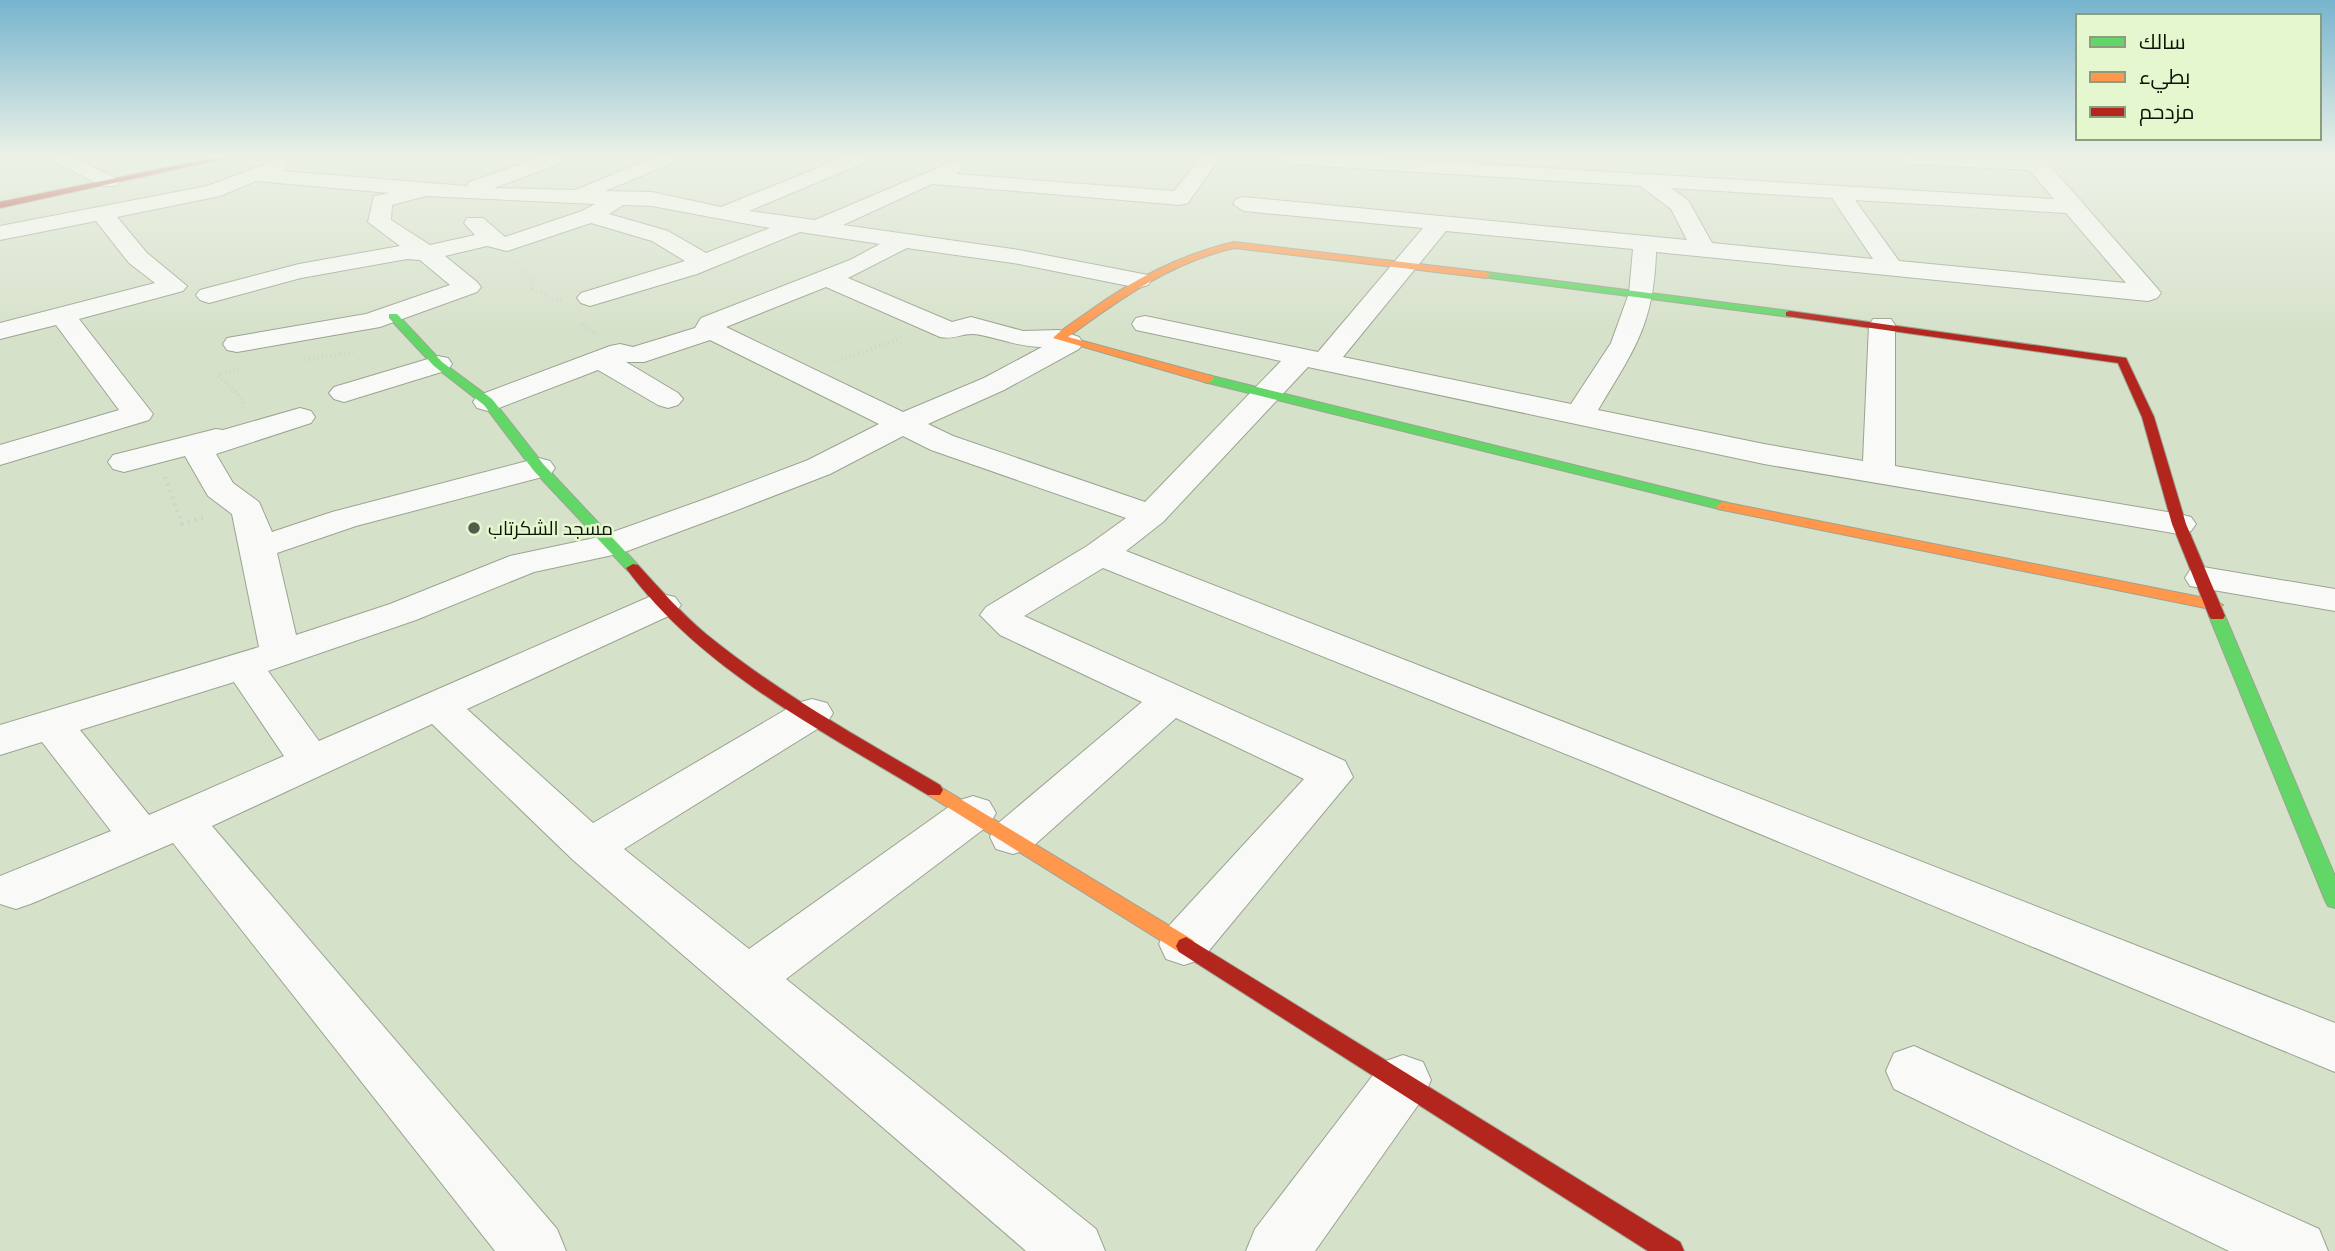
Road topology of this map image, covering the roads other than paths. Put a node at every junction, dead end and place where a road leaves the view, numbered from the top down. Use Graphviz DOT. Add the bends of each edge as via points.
graph roads {
  1 [pos="90,216"];
  2 [pos="104,216"];
  3 [pos="380,216"];
  4 [pos="469,216"];
  5 [pos="589,216"];
  6 [pos="591,216"];
  7 [pos="742,216"];
  8 [pos="832,216"];
  9 [pos="1428,216"];
  10 [pos="1686,216"];
  11 [pos="1856,216"];
  12 [pos="2083,216"];
  13 [pos="1441,222"];
  14 [pos="810,225"];
  15 [pos="8,232"];
  16 [pos="492,238"];
  17 [pos="906,239"];
  18 [pos="1645,243"];
  19 [pos="1703,249"];
  20 [pos="426,253"];
  21 [pos="705,263"];
  22 [pos="1407,263"];
  23 [pos="1891,267"];
  24 [pos="826,278"];
  25 [pos="1139,280"];
  26 [pos="1642,293"];
  27 [pos="209,295"];
  28 [pos="590,298"];
  29 [pos="63,316"];
  30 [pos="393,316"];
  31 [pos="1146,324"];
  32 [pos="1882,325"];
  33 [pos="0,331"];
  34 [pos="712,331"];
  35 [pos="1064,340"];
  36 [pos="237,344"];
  37 [pos="600,359"];
  38 [pos="1314,359"];
  39 [pos="439,364"];
  40 [pos="344,393"];
  41 [pos="1265,395"];
  42 [pos="668,399"];
  43 [pos="488,402"];
  44 [pos="1579,416"];
  45 [pos="300,417"];
  46 [pos="901,425"];
  47 [pos="219,441"];
  48 [pos="0,455"];
  49 [pos="124,462"];
  50 [pos="539,468"];
  51 [pos="1879,474"];
  52 [pos="1151,515"];
  53 [pos="2179,524"];
  54 [pos="609,545"];
  55 [pos="258,548"];
  56 [pos="1100,554"];
  57 [pos="2209,591"];
  58 [pos="2335,600"];
  59 [pos="662,605"];
  60 [pos="261,659"];
  61 [pos="1172,699"];
  62 [pos="437,705"];
  63 [pos="812,713"];
  64 [pos="52,725"];
  65 [pos="0,740"];
  66 [pos="311,761"];
  67 [pos="973,813"];
  68 [pos="160,830"];
  69 [pos="1013,837"];
  70 [pos="590,847"];
  71 [pos="16,890"];
  72 [pos="2335,901"];
  73 [pos="1184,944"];
  74 [pos="750,977"];
  75 [pos="2335,1048"];
  76 [pos="1914,1071"];
  77 [pos="1403,1080"];
  78 [pos="535,1251"];
  79 [pos="1074,1251"];
  80 [pos="1277,1251"];
  81 [pos="1671,1251"];
  82 [pos="2297,1251"];
  1 -- 15 [label="street"];
  2 -- 29 [label="street" via="138,258 174,286"];
  3 -- 20 [label="street" via="382,225"];
  4 -- 16 [label="street"];
  5 -- 16 [label="street" via="507,244"];
  6 -- 21 [label="street" via="660,236"];
  7 -- 14 [label="street"];
  8 -- 14 [label="street"];
  9 -- 13 [label="street"];
  10 -- 19 [label="street"];
  11 -- 23 [label="street"];
  12 -- 23 [label="street" via="2148,293"];
  13 -- 18 [label="street"];
  13 -- 22 [label="street"];
  14 -- 17 [label="street"];
  14 -- 21 [label="street"];
  16 -- 20 [label="street"];
  17 -- 24 [label="street"];
  17 -- 25 [label="street"];
  18 -- 19 [label="street"];
  18 -- 26 [label="street"];
  19 -- 23 [label="street"];
  20 -- 27 [label="street" via="327,265"];
  20 -- 30 [label="street" via="468,287"];
  21 -- 28 [label="street"];
  22 -- 25 [label="street" via="1234,245 1185,255"];
  22 -- 26 [label="street"];
  22 -- 38 [label="street"];
  24 -- 34 [label="street" via="710,324"];
  24 -- 35 [label="street" via="950,331 974,326 1022,339"];
  25 -- 35 [label="street"];
  26 -- 32 [label="street"];
  26 -- 44 [label="street" via="1625,344"];
  29 -- 33 [label="street"];
  29 -- 48 [label="street" via="138,414"];
  30 -- 36 [label="street"];
  30 -- 39 [label="street"];
  31 -- 38 [label="street"];
  32 -- 51 [label="street"];
  32 -- 53 [label="street" via="2122,360 2148,417"];
  34 -- 37 [label="street" via="634,356 623,351"];
  34 -- 46 [label="street"];
  35 -- 41 [label="street"];
  35 -- 46 [label="street" via="994,384"];
  37 -- 42 [label="street"];
  37 -- 43 [label="street"];
  38 -- 41 [label="street"];
  38 -- 44 [label="street"];
  39 -- 40 [label="street"];
  39 -- 43 [label="street"];
  41 -- 52 [label="street"];
  41 -- 57 [label="street" via="1765,516"];
  43 -- 50 [label="street"];
  44 -- 51 [label="street"];
  45 -- 47 [label="street"];
  46 -- 52 [label="street"];
  46 -- 54 [label="street" via="819,467"];
  47 -- 49 [label="street" via="216,438"];
  47 -- 55 [label="street" via="201,448 200,453 220,489 247,509"];
  50 -- 54 [label="street"];
  50 -- 55 [label="street" via="344,519"];
  51 -- 53 [label="street"];
  52 -- 56 [label="street"];
  53 -- 57 [label="street"];
  54 -- 59 [label="street"];
  54 -- 60 [label="street" via="523,564 403,612"];
  55 -- 60 [label="street"];
  56 -- 61 [label="street" via="999,615 1014,627"];
  56 -- 75 [label="street"];
  57 -- 58 [label="street"];
  57 -- 72 [label="street"];
  59 -- 62 [label="street"];
  59 -- 63 [label="street" via="733,666"];
  60 -- 64 [label="street"];
  60 -- 66 [label="street"];
  61 -- 69 [label="street"];
  61 -- 73 [label="street" via="1324,768 1331,777"];
  62 -- 66 [label="street"];
  62 -- 70 [label="street"];
  63 -- 67 [label="street"];
  63 -- 70 [label="street"];
  64 -- 65 [label="street"];
  64 -- 68 [label="street" via="123,812"];
  66 -- 68 [label="street"];
  67 -- 69 [label="street"];
  67 -- 74 [label="street"];
  68 -- 71 [label="street"];
  68 -- 78 [label="street"];
  69 -- 73 [label="street"];
  70 -- 74 [label="street"];
  73 -- 77 [label="street"];
  74 -- 79 [label="street"];
  76 -- 82 [label="street"];
  77 -- 80 [label="street"];
  77 -- 81 [label="street"];
}
